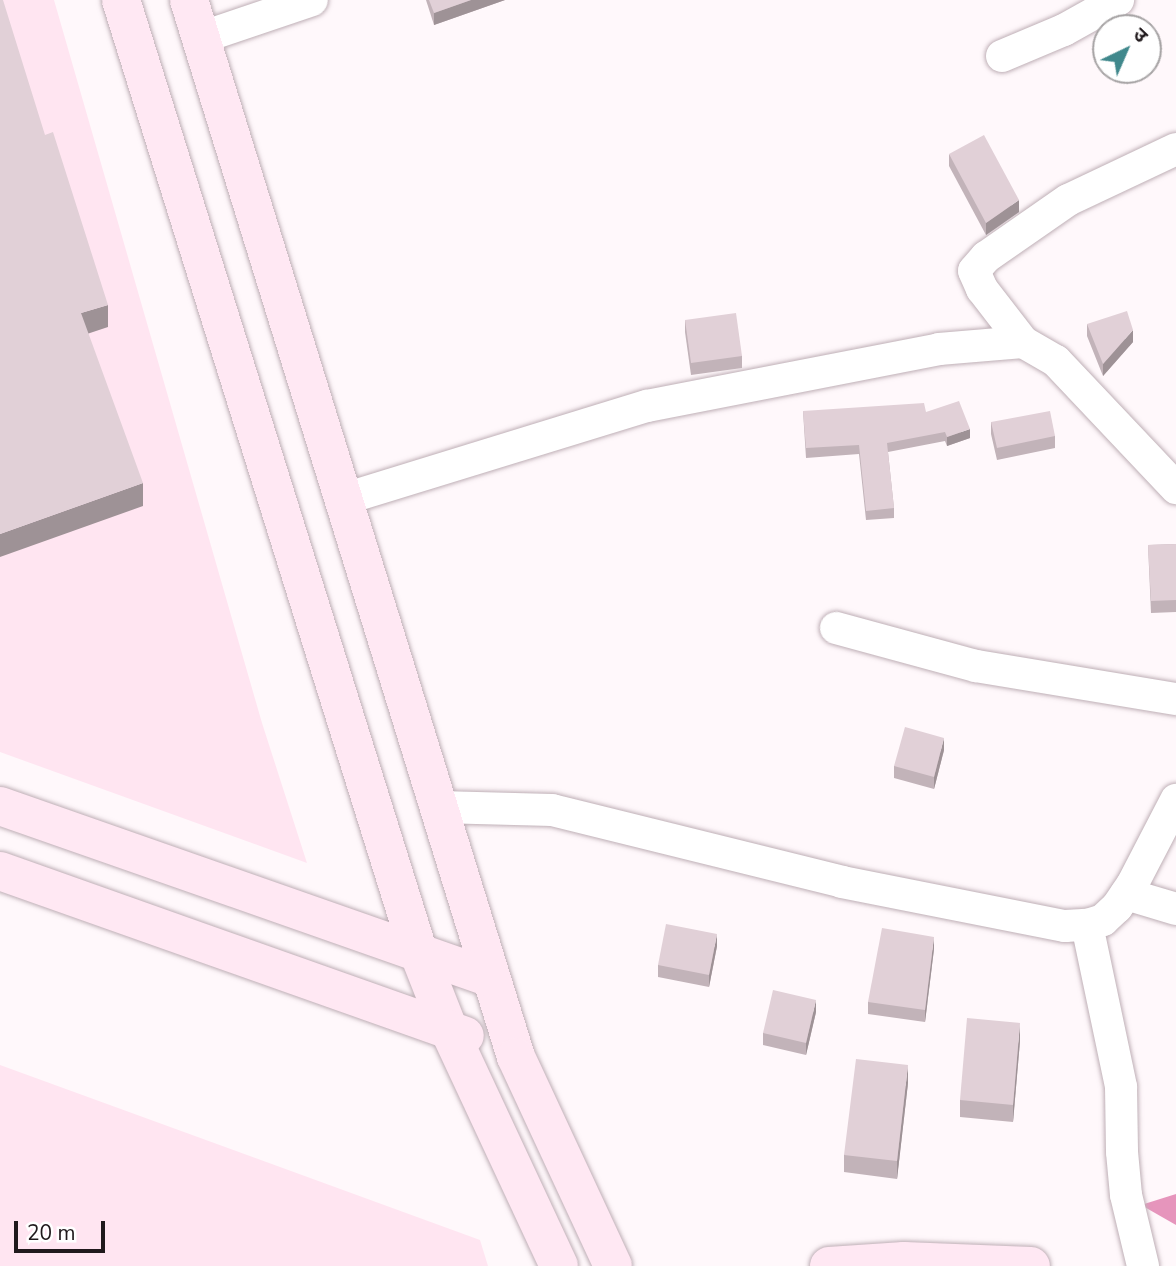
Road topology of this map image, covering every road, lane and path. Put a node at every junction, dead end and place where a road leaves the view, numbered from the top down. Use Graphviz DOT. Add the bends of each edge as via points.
graph roads {
  1 [pos="121,0"];
  2 [pos="189,0"];
  3 [pos="312,0"];
  4 [pos="1118,0"];
  5 [pos="200,38"];
  6 [pos="1002,56"];
  7 [pos="1176,149"];
  8 [pos="1023,342"];
  9 [pos="1176,488"];
  10 [pos="344,499"];
  11 [pos="836,628"];
  12 [pos="1176,699"];
  13 [pos="1176,800"];
  14 [pos="0,806"];
  15 [pos="439,807"];
  16 [pos="0,872"];
  17 [pos="1126,894"];
  18 [pos="1176,909"];
  19 [pos="1087,925"];
  20 [pos="419,954"];
  21 [pos="491,978"];
  22 [pos="449,1030"];
  23 [pos="516,1056"];
  24 [pos="559,1266"];
  25 [pos="613,1266"];
  26 [pos="829,1266"];
  27 [pos="1031,1266"];
  28 [pos="1143,1266"];
  1 -- 20 [label="street"];
  2 -- 5 [label="street"];
  3 -- 5 [label="street"];
  4 -- 6 [label="street" via="1064,30"];
  5 -- 10 [label="street"];
  7 -- 8 [label="street" via="1068,201 986,257 974,271 982,289"];
  8 -- 9 [label="street" via="1056,361"];
  8 -- 10 [label="street" via="939,349 647,406"];
  10 -- 15 [label="street"];
  11 -- 12 [label="street" via="976,666"];
  13 -- 17 [label="street"];
  14 -- 20 [label="street"];
  15 -- 19 [label="street" via="552,810 842,882 1065,926"];
  15 -- 21 [label="street"];
  16 -- 22 [label="street"];
  17 -- 18 [label="street"];
  17 -- 19 [label="street" via="1102,920"];
  19 -- 28 [label="street" via="1121,1087 1126,1195"];
  20 -- 21 [label="street"];
  20 -- 22 [label="street"];
  21 -- 23 [label="street"];
  22 -- 23 [label="street"];
  22 -- 24 [label="street"];
  23 -- 25 [label="street"];
  26 -- 27 [label="street" via="904,1261"];
}
